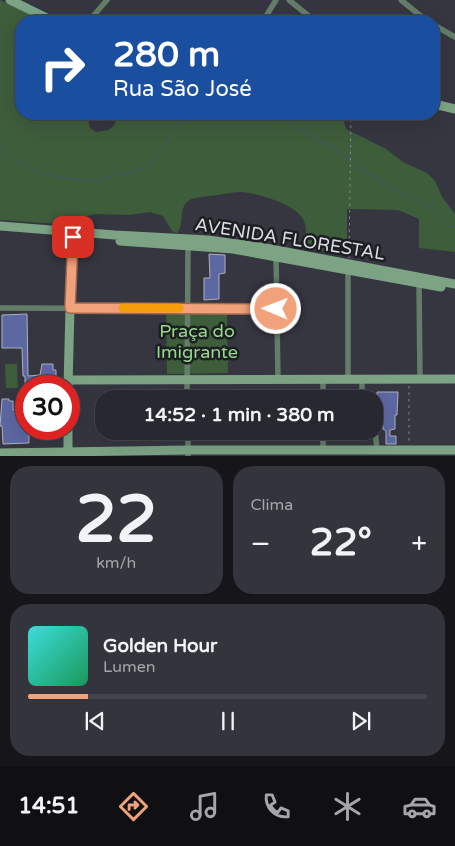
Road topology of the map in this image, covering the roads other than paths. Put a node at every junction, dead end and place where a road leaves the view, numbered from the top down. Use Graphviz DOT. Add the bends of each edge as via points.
graph roads {
  1 [pos="10,0"];
  2 [pos="107,0"];
  3 [pos="276,0"];
  4 [pos="289,0"];
  5 [pos="401,0"];
  6 [pos="41,15"];
  7 [pos="94,15"];
  8 [pos="267,15"];
  9 [pos="308,15"];
  10 [pos="420,15"];
  11 [pos="440,28"];
  12 [pos="455,37"];
  13 [pos="440,105"];
  14 [pos="455,109"];
  15 [pos="0,226"];
  16 [pos="0,231"];
  17 [pos="73,237"];
  18 [pos="188,246"];
  19 [pos="276,253"];
  20 [pos="348,267"];
  21 [pos="401,277"];
  22 [pos="419,284"];
  23 [pos="455,284"];
  24 [pos="455,289"];
  25 [pos="0,308"];
  26 [pos="70,308"];
  27 [pos="187,308"];
  28 [pos="276,309"];
  29 [pos="68,375"];
  30 [pos="322,379"];
  31 [pos="348,379"];
  32 [pos="362,379"];
  33 [pos="420,379"];
  34 [pos="455,379"];
  35 [pos="187,380"];
  36 [pos="278,380"];
  37 [pos="80,383"];
  38 [pos="187,390"];
  39 [pos="323,390"];
  40 [pos="362,390"];
  41 [pos="68,440"];
  42 [pos="188,440"];
  43 [pos="323,440"];
  44 [pos="375,440"];
  45 [pos="323,450"];
  46 [pos="376,450"];
  47 [pos="455,450"];
  48 [pos="0,453"];
  49 [pos="188,453"];
  50 [pos="296,453"];
  51 [pos="68,454"];
  1 -- 6 [label="main road"];
  2 -- 7 [label="street"];
  3 -- 8 [label="street"];
  4 -- 9 [label="street"];
  5 -- 10 [label="street"];
  11 -- 12 [label="street"];
  13 -- 14 [label="main road"];
  15 -- 19 [label="main road, AVENIDA FLORESTAL" via="208,240"];
  16 -- 17 [label="main road, AVENIDA FLORESTAL"];
  17 -- 18 [label="main road, AVENIDA FLORESTAL"];
  17 -- 26 [label="main road"];
  18 -- 19 [label="main road, AVENIDA FLORESTAL"];
  18 -- 27 [label="street"];
  19 -- 20 [label="main road, AVENIDA FLORESTAL"];
  19 -- 28 [label="street"];
  20 -- 21 [label="main road, AVENIDA FLORESTAL"];
  20 -- 31 [label="street"];
  21 -- 22 [label="main road, AVENIDA FLORESTAL"];
  21 -- 23 [label="main road, AVENIDA FLORESTAL"];
  22 -- 24 [label="main road, AVENIDA FLORESTAL"];
  22 -- 33 [label="street"];
  25 -- 26 [label="street"];
  26 -- 27 [label="street"];
  26 -- 29 [label="main road"];
  27 -- 28 [label="street"];
  27 -- 35 [label="street"];
  28 -- 36 [label="street"];
  30 -- 31 [label="main road"];
  30 -- 36 [label="main road"];
  30 -- 39 [label="street"];
  31 -- 32 [label="main road"];
  32 -- 33 [label="main road"];
  32 -- 40 [label="street"];
  33 -- 34 [label="main road"];
  35 -- 36 [label="main road"];
  35 -- 37 [label="main road"];
  35 -- 38 [label="street"];
  41 -- 51 [label="main road"];
  42 -- 49 [label="street"];
  43 -- 45 [label="street"];
  44 -- 46 [label="street"];
  45 -- 46 [label="main road"];
  45 -- 50 [label="main road"];
  46 -- 47 [label="main road"];
  48 -- 51 [label="main road"];
  49 -- 50 [label="main road"];
  49 -- 51 [label="main road"];
}
